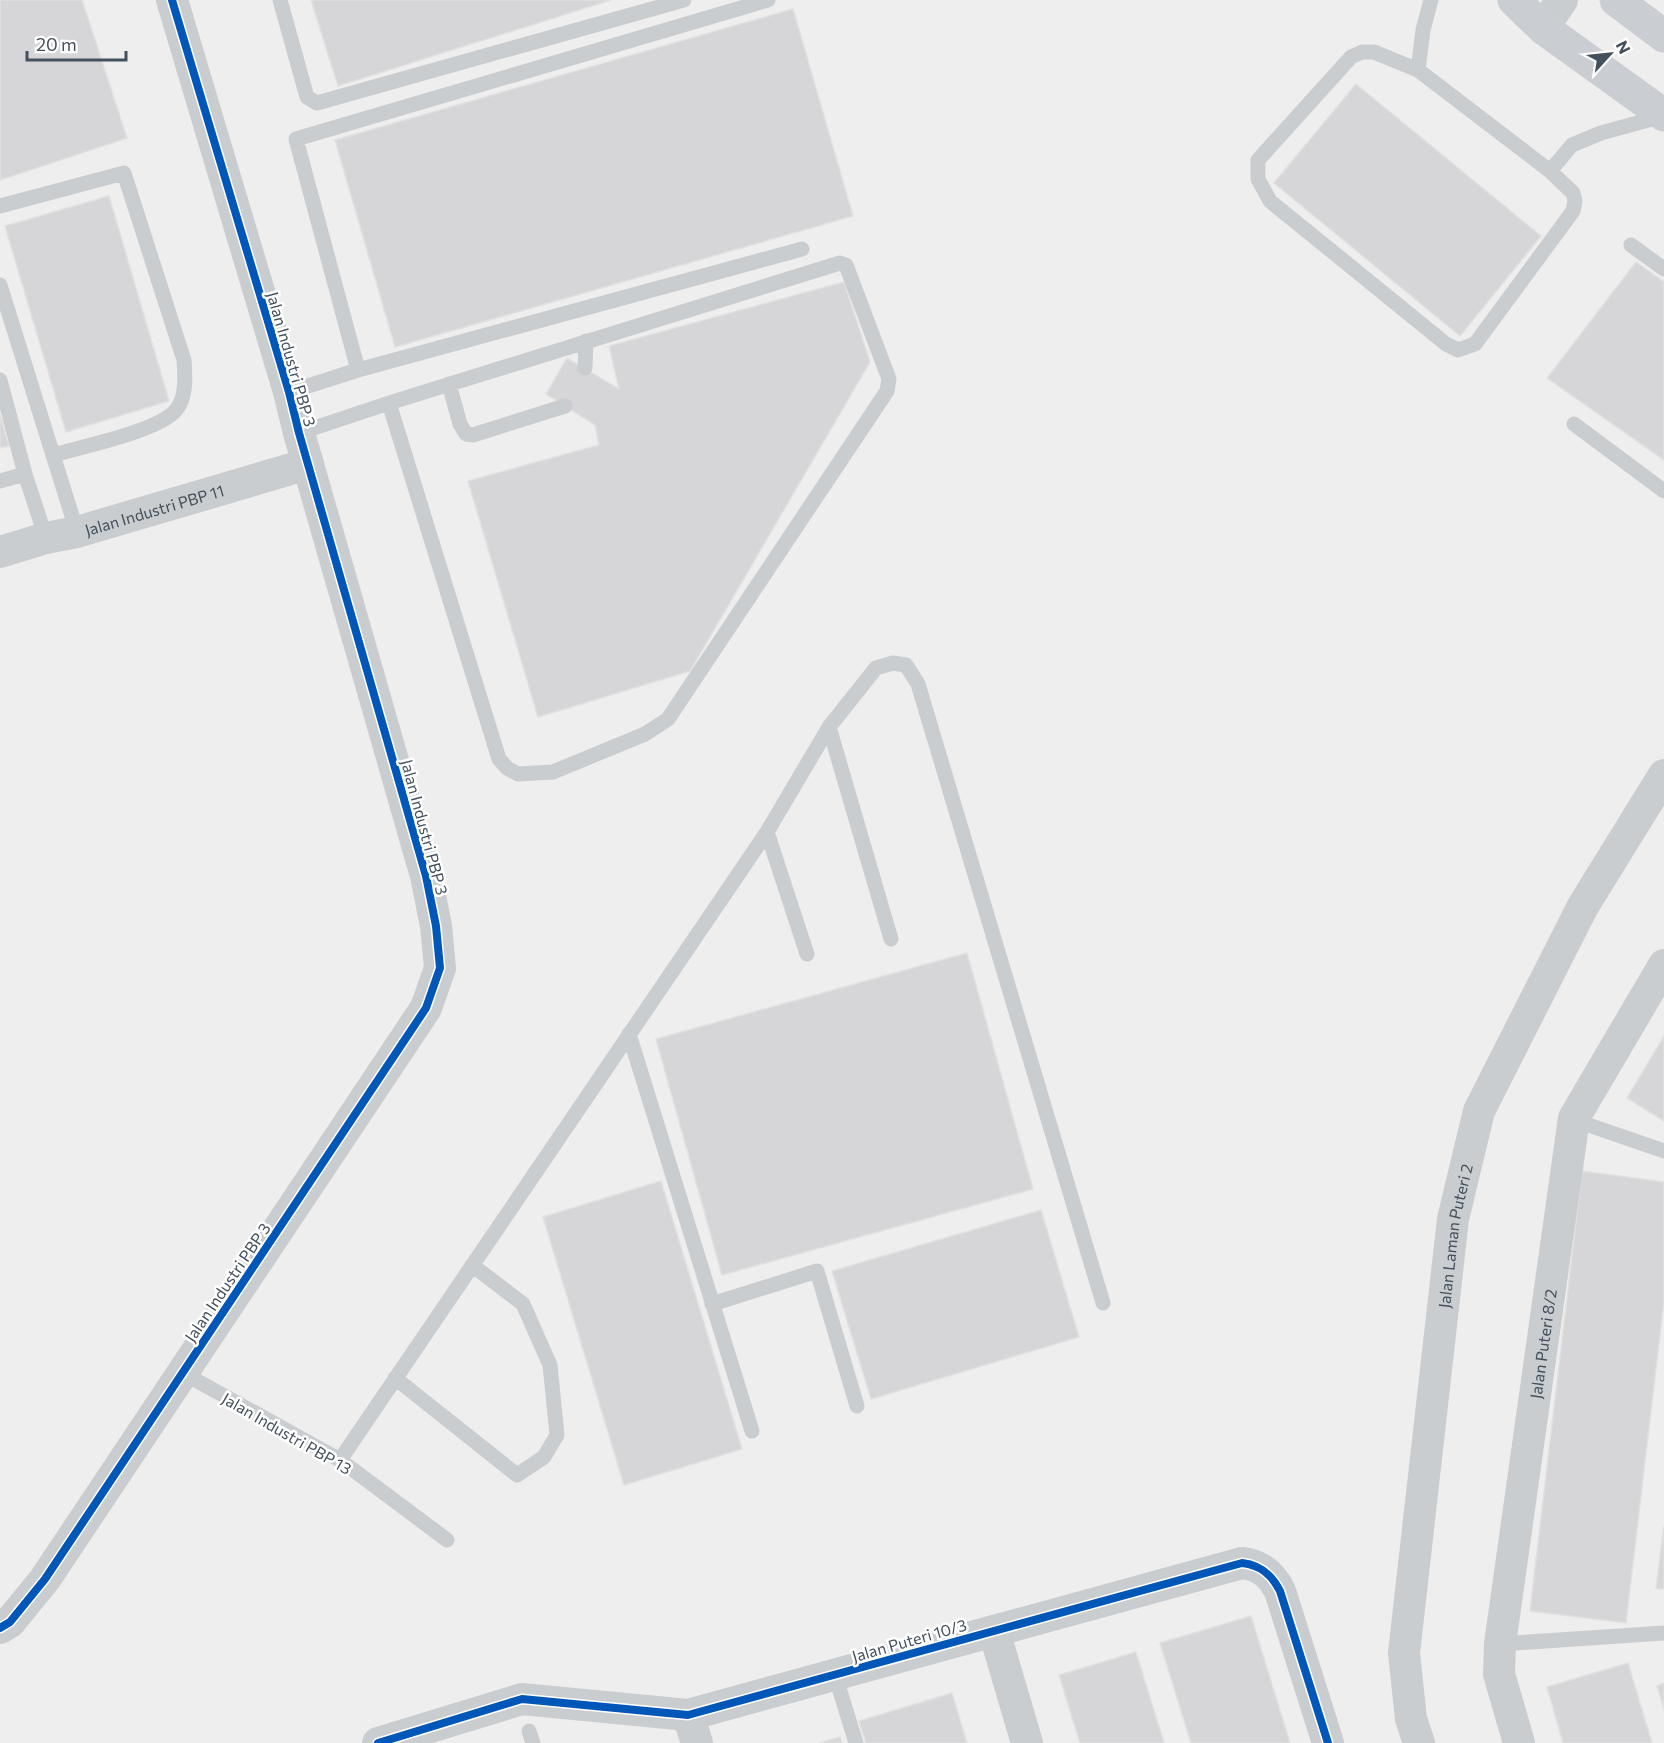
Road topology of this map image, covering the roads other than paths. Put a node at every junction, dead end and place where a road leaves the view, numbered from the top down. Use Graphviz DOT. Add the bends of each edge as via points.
graph roads {
  1 [pos="172,0"];
  2 [pos="280,0"];
  3 [pos="684,0"];
  4 [pos="768,0"];
  5 [pos="1431,0"];
  6 [pos="1514,0"];
  7 [pos="1562,0"];
  8 [pos="1616,0"];
  9 [pos="1543,28"];
  10 [pos="1664,36"];
  11 [pos="1418,70"];
  12 [pos="1664,115"];
  13 [pos="1550,171"];
  14 [pos="0,206"];
  15 [pos="1631,245"];
  16 [pos="802,249"];
  17 [pos="1664,269"];
  18 [pos="0,285"];
  19 [pos="586,341"];
  20 [pos="585,368"];
  21 [pos="358,370"];
  22 [pos="0,380"];
  23 [pos="449,384"];
  24 [pos="289,392"];
  25 [pos="388,403"];
  26 [pos="565,406"];
  27 [pos="1574,424"];
  28 [pos="298,433"];
  29 [pos="53,455"];
  30 [pos="308,464"];
  31 [pos="25,474"];
  32 [pos="0,481"];
  33 [pos="1664,491"];
  34 [pos="77,532"];
  35 [pos="46,538"];
  36 [pos="0,552"];
  37 [pos="830,727"];
  38 [pos="1664,775"];
  39 [pos="767,831"];
  40 [pos="891,939"];
  41 [pos="807,954"];
  42 [pos="1664,965"];
  43 [pos="629,1035"];
  44 [pos="1574,1120"];
  45 [pos="1664,1152"];
  46 [pos="472,1265"];
  47 [pos="1103,1303"];
  48 [pos="712,1304"];
  49 [pos="183,1373"];
  50 [pos="395,1378"];
  51 [pos="858,1406"];
  52 [pos="752,1431"];
  53 [pos="340,1460"];
  54 [pos="447,1540"];
  55 [pos="0,1628"];
  56 [pos="994,1631"];
  57 [pos="1664,1633"];
  58 [pos="1500,1644"];
  59 [pos="835,1675"];
  60 [pos="692,1729"];
  61 [pos="378,1743"];
  62 [pos="856,1743"];
  63 [pos="1027,1743"];
  64 [pos="1328,1743"];
  65 [pos="1419,1743"];
  66 [pos="1519,1743"];
  1 -- 24 [label="street, Jalan Industri PBP 3"];
  2 -- 3 [label="lane" via="307,97 317,104"];
  4 -- 21 [label="lane" via="296,139"];
  5 -- 11 [label="lane"];
  6 -- 9 [label="main road"];
  7 -- 9 [label="street"];
  8 -- 10 [label="main road"];
  9 -- 12 [label="main road"];
  11 -- 13 [label="lane"];
  11 -- 13 [label="lane" via="1374,52 1351,57 1258,160 1258,179 1270,201 1446,344 1458,350 1475,344 1573,211 1573,193"];
  12 -- 13 [label="lane" via="1572,145"];
  14 -- 29 [label="lane" via="124,173 184,360 186,385 176,410 149,428"];
  15 -- 17 [label="lane"];
  16 -- 21 [label="lane"];
  18 -- 29 [label="lane"];
  19 -- 20 [label="lane"];
  19 -- 23 [label="lane"];
  19 -- 25 [label="lane" via="840,263 846,265 889,379 887,391 668,719 645,734 553,772 518,774 499,759"];
  21 -- 24 [label="lane"];
  22 -- 31 [label="lane"];
  23 -- 25 [label="lane"];
  23 -- 26 [label="lane" via="466,434"];
  24 -- 28 [label="street, Jalan Industri PBP 3"];
  25 -- 28 [label="lane"];
  27 -- 33 [label="lane"];
  28 -- 30 [label="street, Jalan Industri PBP 3"];
  29 -- 34 [label="lane"];
  30 -- 34 [label="street, Jalan Industri PBP 11"];
  30 -- 49 [label="street, Jalan Industri PBP 3" via="426,876 440,968 426,1008"];
  31 -- 32 [label="lane"];
  31 -- 35 [label="lane"];
  34 -- 35 [label="street, Jalan Industri PBP 11"];
  35 -- 36 [label="street, Jalan Industri PBP 11"];
  37 -- 39 [label="lane"];
  37 -- 40 [label="lane"];
  37 -- 47 [label="lane" via="876,668 893,663 906,665 918,684"];
  38 -- 65 [label="street, Jalan Laman Puteri 2" via="1582,906 1479,1111 1453,1219 1404,1653"];
  39 -- 41 [label="lane"];
  39 -- 43 [label="lane"];
  42 -- 44 [label="street, Jalan Puteri 8/2"];
  43 -- 46 [label="lane"];
  43 -- 48 [label="lane"];
  44 -- 45 [label="lane"];
  44 -- 58 [label="street, Jalan Puteri 8/2"];
  46 -- 50 [label="lane"];
  46 -- 50 [label="lane" via="523,1304 550,1365 557,1436 544,1457 517,1475"];
  48 -- 51 [label="lane" via="817,1271"];
  48 -- 52 [label="lane"];
  49 -- 53 [label="lane, Jalan Industri PBP 13"];
  49 -- 55 [label="street, Jalan Industri PBP 3" via="45,1579 10,1622"];
  50 -- 53 [label="lane"];
  53 -- 54 [label="lane, Jalan Industri PBP 13"];
  56 -- 59 [label="street, Jalan Puteri 10/3"];
  56 -- 63 [label="street"];
  56 -- 64 [label="street, Jalan Puteri 10/3" via="1242,1563 1253,1564 1275,1580 1281,1592"];
  57 -- 58 [label="lane"];
  58 -- 66 [label="street, Jalan Puteri 8/2" via="1499,1674"];
  59 -- 60 [label="street, Jalan Puteri 10/3"];
  59 -- 62 [label="lane"];
  60 -- 61 [label="street, Jalan Puteri 10/3" via="522,1699"];
}
